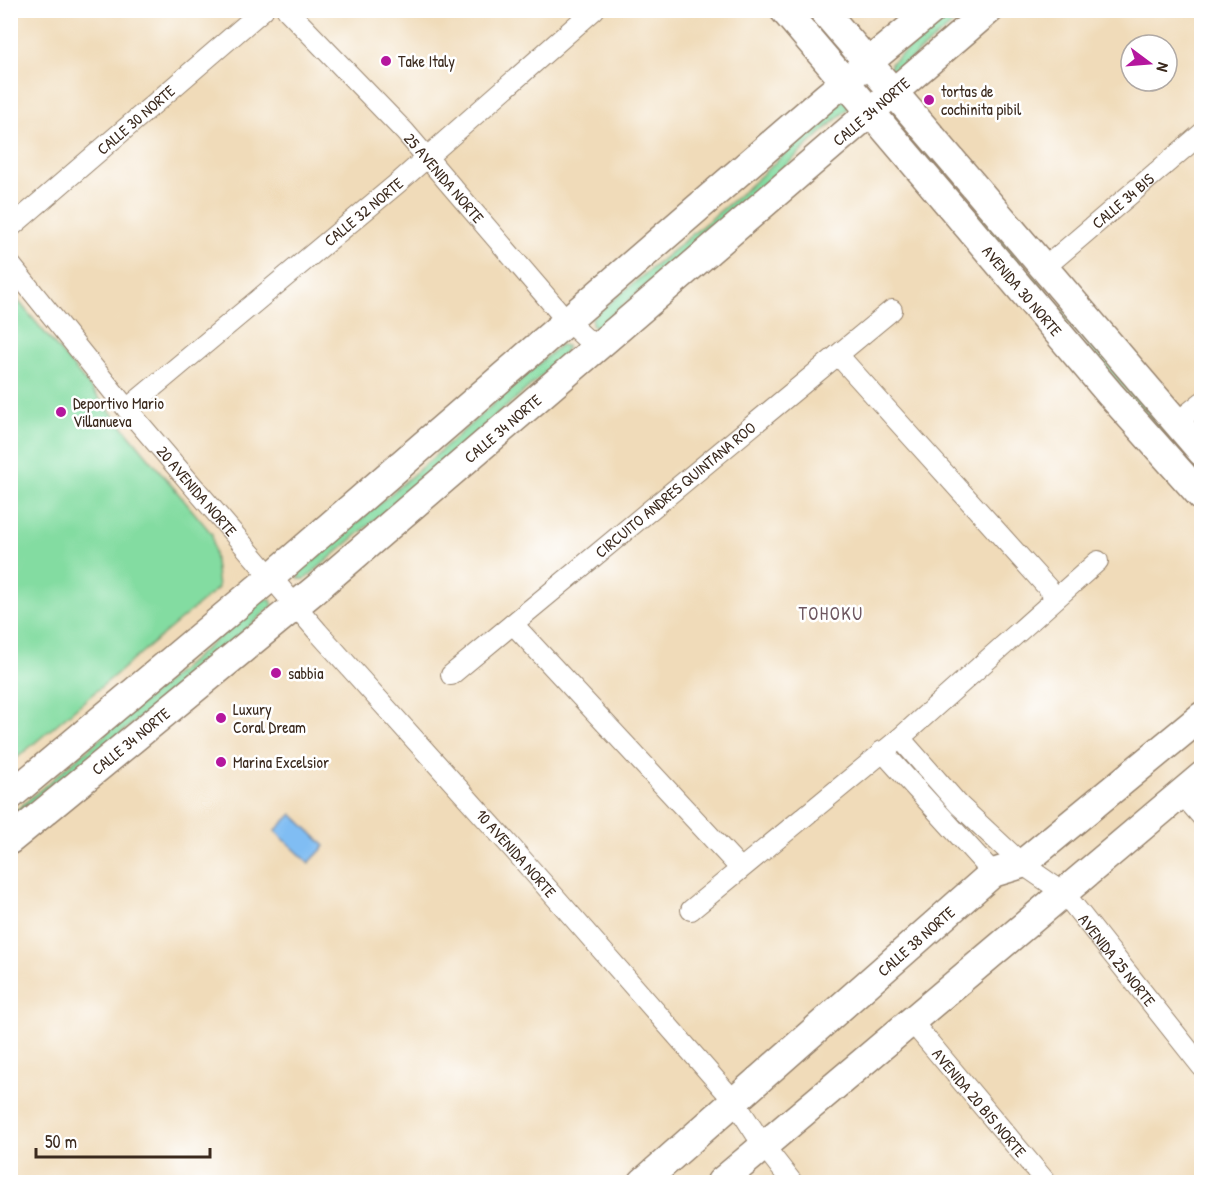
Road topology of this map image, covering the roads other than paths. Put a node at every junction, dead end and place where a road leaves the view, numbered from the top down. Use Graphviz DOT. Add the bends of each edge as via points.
graph roads {
  1 [pos="263,10"];
  2 [pos="288,10"];
  3 [pos="594,10"];
  4 [pos="784,10"];
  5 [pos="823,10"];
  6 [pos="932,10"];
  7 [pos="989,10"];
  8 [pos="868,63"];
  9 [pos="845,81"];
  10 [pos="893,92"];
  11 [pos="871,111"];
  12 [pos="1202,133"];
  13 [pos="426,156"];
  14 [pos="10,228"];
  15 [pos="10,264"];
  16 [pos="1043,269"];
  17 [pos="892,310"];
  18 [pos="567,321"];
  19 [pos="595,347"];
  20 [pos="838,355"];
  21 [pos="1202,402"];
  22 [pos="127,409"];
  23 [pos="1176,423"];
  24 [pos="1202,452"];
  25 [pos="1202,497"];
  26 [pos="1098,561"];
  27 [pos="271,577"];
  28 [pos="1056,597"];
  29 [pos="296,605"];
  30 [pos="513,624"];
  31 [pos="452,675"];
  32 [pos="1202,716"];
  33 [pos="900,738"];
  34 [pos="882,751"];
  35 [pos="1191,785"];
  36 [pos="10,796"];
  37 [pos="1202,818"];
  38 [pos="11,838"];
  39 [pos="1022,864"];
  40 [pos="740,868"];
  41 [pos="993,873"];
  42 [pos="1064,893"];
  43 [pos="691,910"];
  44 [pos="912,1022"];
  45 [pos="1202,1067"];
  46 [pos="735,1102"];
  47 [pos="763,1146"];
  48 [pos="643,1182"];
  49 [pos="721,1182"];
  50 [pos="792,1182"];
  51 [pos="1046,1182"];
  1 -- 14 [label="street, CALLE 30 NORTE"];
  2 -- 13 [label="street, 25 AVENIDA NORTE"];
  3 -- 13 [label="street, CALLE 32 NORTE"];
  4 -- 9 [label="main road, AVENIDA 30 NORTE"];
  5 -- 8 [label="main road, AVENIDA 30 NORTE"];
  6 -- 8 [label="main road, CALLE 34 NORTE"];
  7 -- 10 [label="main road, CALLE 34 NORTE"];
  8 -- 9 [label="main road, CALLE 34 NORTE"];
  8 -- 10 [label="main road, AVENIDA 30 NORTE"];
  9 -- 11 [label="main road, AVENIDA 30 NORTE"];
  9 -- 18 [label="main road, CALLE 34 NORTE"];
  10 -- 11 [label="main road, CALLE 34 NORTE"];
  10 -- 16 [label="main road, AVENIDA 30 NORTE"];
  11 -- 19 [label="main road, CALLE 34 NORTE"];
  11 -- 25 [label="main road, AVENIDA 30 NORTE"];
  12 -- 16 [label="street, CALLE 34 BIS"];
  13 -- 18 [label="street, 25 AVENIDA NORTE"];
  13 -- 22 [label="street, CALLE 32 NORTE" via="399,183"];
  15 -- 22 [label="street, 20 AVENIDA NORTE"];
  16 -- 23 [label="main road, AVENIDA 30 NORTE"];
  17 -- 20 [label="street, CIRCUITO ANDRES QUINTANA ROO"];
  18 -- 19 [label="street, 25 AVENIDA NORTE"];
  18 -- 27 [label="main road, CALLE 34 NORTE"];
  19 -- 29 [label="main road, CALLE 34 NORTE"];
  20 -- 28 [label="street"];
  20 -- 30 [label="street, CIRCUITO ANDRES QUINTANA ROO"];
  21 -- 23 [label="street"];
  22 -- 27 [label="street, 20 AVENIDA NORTE"];
  23 -- 24 [label="main road, AVENIDA 30 NORTE"];
  26 -- 28 [label="street"];
  27 -- 29 [label="street, 20 AVENIDA NORTE"];
  27 -- 36 [label="main road, CALLE 34 NORTE"];
  28 -- 33 [label="street"];
  29 -- 38 [label="main road, CALLE 34 NORTE"];
  29 -- 46 [label="street, 10 AVENIDA NORTE"];
  30 -- 31 [label="street, CIRCUITO ANDRES QUINTANA ROO"];
  30 -- 40 [label="street"];
  32 -- 39 [label="main road, CALLE 38 NORTE"];
  33 -- 34 [label="street"];
  33 -- 39 [label="street" via="959,805"];
  34 -- 40 [label="street"];
  34 -- 41 [label="street"];
  35 -- 37 [label="street"];
  35 -- 42 [label="main road"];
  39 -- 41 [label="main road, CALLE 38 NORTE"];
  39 -- 42 [label="street, AVENIDA 25 NORTE"];
  40 -- 43 [label="street"];
  41 -- 46 [label="main road, CALLE 38 NORTE"];
  42 -- 44 [label="main road"];
  42 -- 45 [label="street, AVENIDA 25 NORTE"];
  44 -- 47 [label="main road"];
  44 -- 51 [label="street, AVENIDA 20 BIS NORTE"];
  46 -- 47 [label="street, 10 AVENIDA NORTE"];
  46 -- 48 [label="main road, CALLE 38 NORTE"];
  47 -- 49 [label="main road"];
  47 -- 50 [label="street, 10 AVENIDA NORTE"];
}
